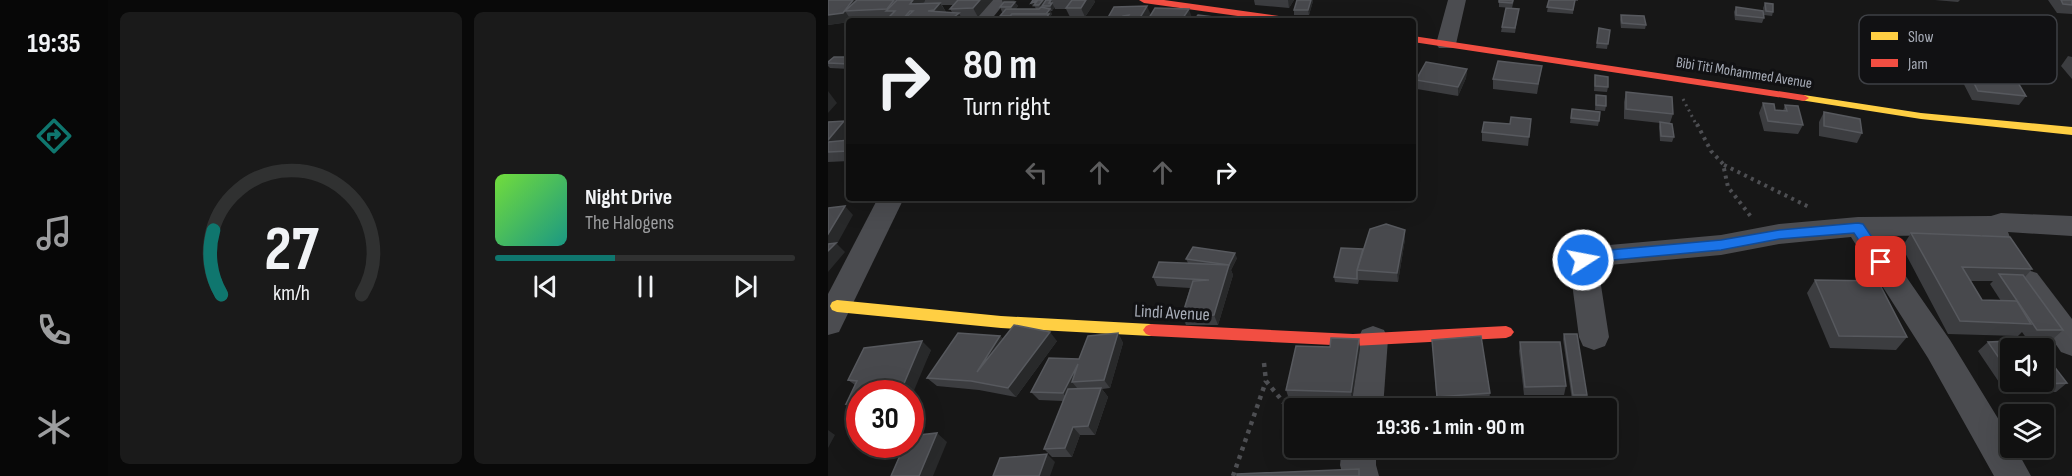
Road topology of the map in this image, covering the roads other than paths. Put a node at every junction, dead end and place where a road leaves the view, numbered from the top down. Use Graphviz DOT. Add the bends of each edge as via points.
graph roads {
  1 [pos="998,0"];
  2 [pos="1144,0"];
  3 [pos="1457,0"];
  4 [pos="983,18"];
  5 [pos="1272,18"];
  6 [pos="1416,39"];
  7 [pos="1446,44"];
  8 [pos="2072,131"];
  9 [pos="889,201"];
  10 [pos="1996,225"];
  11 [pos="2072,226"];
  12 [pos="1854,228"];
  13 [pos="832,315"];
  14 [pos="1506,332"];
  15 [pos="1594,337"];
  16 [pos="1373,339"];
  17 [pos="2072,343"];
  18 [pos="1367,398"];
  19 [pos="1358,458"];
  20 [pos="1361,476"];
  21 [pos="2013,476"];
  1 -- 4 [label="street"];
  2 -- 5 [label="street"];
  3 -- 7 [label="street"];
  6 -- 7 [label="street, Bibi Titi Mohammed Avenue"];
  7 -- 8 [label="street, Bibi Titi Mohammed Avenue" via="1921,116"];
  9 -- 13 [label="street"];
  10 -- 11 [label="street" via="2001,222"];
  10 -- 12 [label="street"];
  10 -- 17 [label="street" via="1996,239"];
  12 -- 15 [label="street" via="1584,258"];
  12 -- 21 [label="street" via="1939,349"];
  13 -- 16 [label="street, Lindi Avenue"];
  14 -- 16 [label="street, Lindi Avenue"];
  16 -- 18 [label="street"];
  19 -- 20 [label="street"];
}
